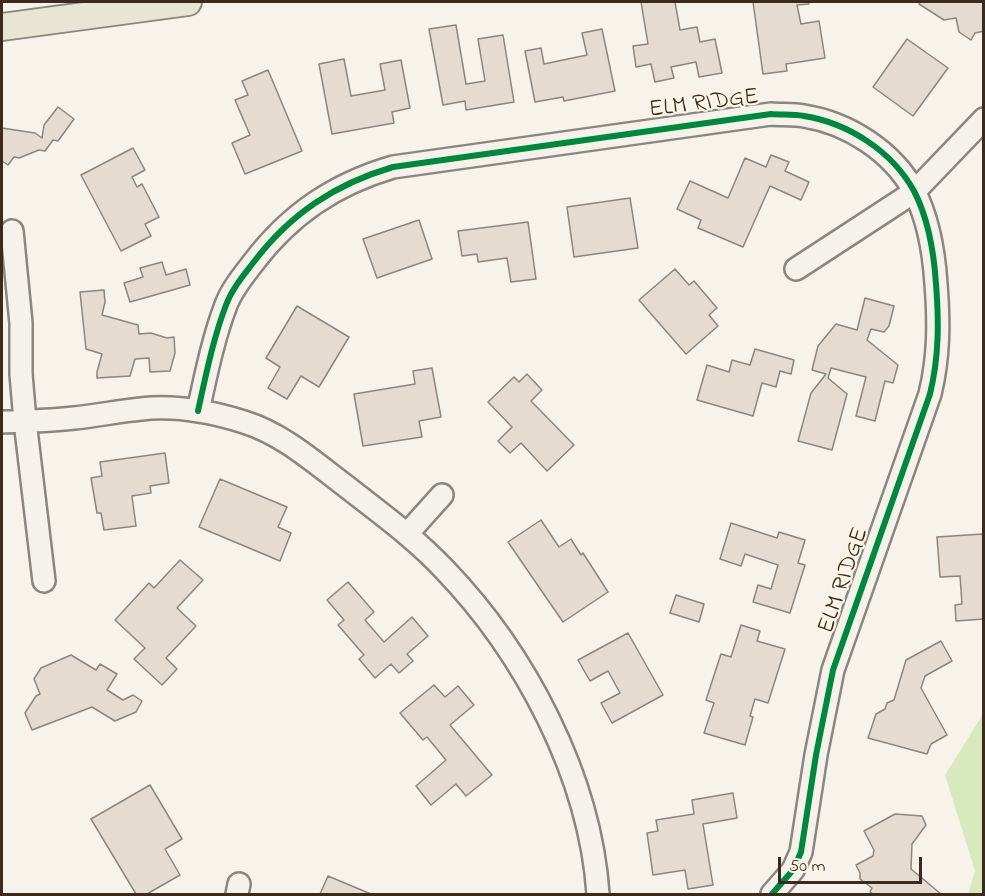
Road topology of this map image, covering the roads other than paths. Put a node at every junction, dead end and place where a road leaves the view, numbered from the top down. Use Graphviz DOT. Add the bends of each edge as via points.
graph roads {
  1 [pos="188,2"];
  2 [pos="2,27"];
  3 [pos="984,119"];
  4 [pos="914,192"];
  5 [pos="12,231"];
  6 [pos="796,269"];
  7 [pos="198,411"];
  8 [pos="25,421"];
  9 [pos="2,422"];
  10 [pos="442,495"];
  11 [pos="407,534"];
  12 [pos="44,581"];
  13 [pos="598,894"];
  14 [pos="772,894"];
  1 -- 2 [label="main road"];
  3 -- 4 [label="street"];
  4 -- 6 [label="street"];
  4 -- 7 [label="street, ELM RIDGE" via="886,156 861,137 833,123 771,114 393,167 369,174 304,209 268,243 238,282 214,342"];
  4 -- 14 [label="street, ELM RIDGE" via="934,257 939,321 936,370 833,670 801,852 793,870"];
  5 -- 8 [label="street"];
  7 -- 8 [label="street" via="144,408"];
  7 -- 11 [label="street" via="246,422 293,446"];
  8 -- 9 [label="street"];
  8 -- 12 [label="street"];
  10 -- 11 [label="street"];
  11 -- 13 [label="street" via="483,614 518,663 546,715 570,770 587,827"];
}
